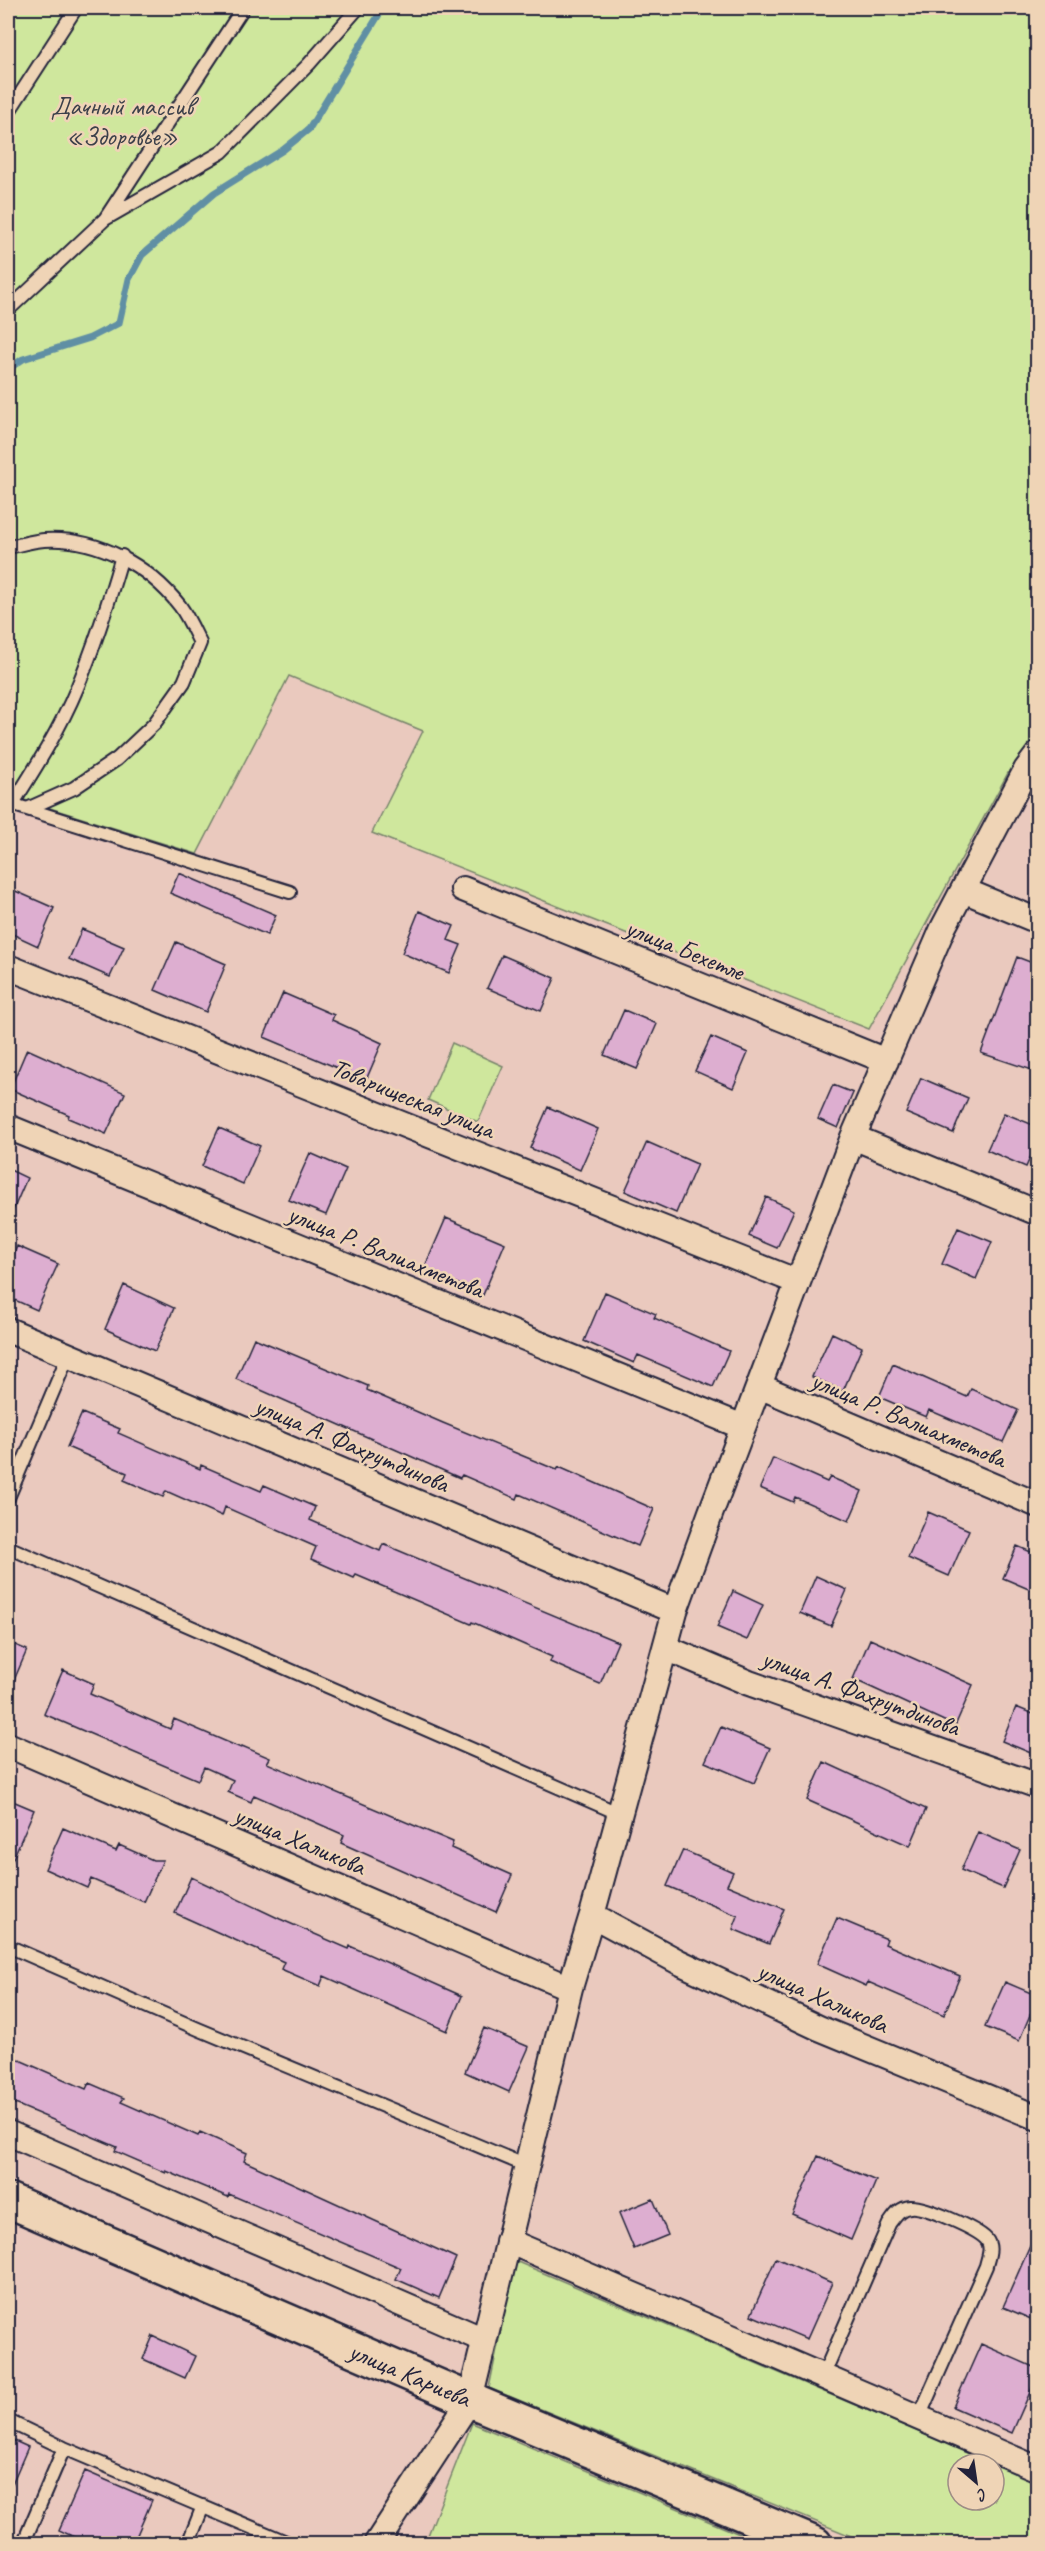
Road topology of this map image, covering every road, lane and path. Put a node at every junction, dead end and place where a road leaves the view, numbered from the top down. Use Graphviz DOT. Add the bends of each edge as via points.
graph roads {
  1 [pos="76,8"];
  2 [pos="243,8"];
  3 [pos="358,8"];
  4 [pos="8,112"];
  5 [pos="105,219"];
  6 [pos="8,310"];
  7 [pos="8,547"];
  8 [pos="122,556"];
  9 [pos="1038,754"];
  10 [pos="10,804"];
  11 [pos="27,808"];
  12 [pos="463,889"];
  13 [pos="963,890"];
  14 [pos="290,892"];
  15 [pos="1038,921"];
  16 [pos="8,967"];
  17 [pos="886,1061"];
  18 [pos="8,1127"];
  19 [pos="853,1137"];
  20 [pos="1038,1212"];
  21 [pos="798,1282"];
  22 [pos="8,1330"];
  23 [pos="68,1356"];
  24 [pos="759,1386"];
  25 [pos="743,1427"];
  26 [pos="8,1498"];
  27 [pos="1038,1505"];
  28 [pos="8,1547"];
  29 [pos="675,1611"];
  30 [pos="666,1648"];
  31 [pos="8,1745"];
  32 [pos="1038,1786"];
  33 [pos="620,1814"];
  34 [pos="592,1915"];
  35 [pos="8,1946"];
  36 [pos="570,1988"];
  37 [pos="1038,2118"];
  38 [pos="8,2133"];
  39 [pos="527,2166"];
  40 [pos="8,2200"];
  41 [pos="508,2241"];
  42 [pos="484,2340"];
  43 [pos="823,2376"];
  44 [pos="470,2400"];
  45 [pos="919,2417"];
  46 [pos="8,2421"];
  47 [pos="64,2448"];
  48 [pos="1038,2469"];
  49 [pos="203,2506"];
  50 [pos="23,2544"];
  51 [pos="188,2544"];
  52 [pos="291,2544"];
  53 [pos="376,2544"];
  54 [pos="815,2544"];
  1 -- 4 [label="lane"];
  2 -- 5 [label="lane"];
  3 -- 5 [label="lane" via="222,152"];
  5 -- 6 [label="lane"];
  7 -- 8 [label="lane" via="45,540 84,544"];
  8 -- 10 [label="lane" via="101,628 76,690 47,749"];
  8 -- 11 [label="lane" via="155,578 182,608 200,643 184,682 154,724 117,759 74,788"];
  9 -- 13 [label="street"];
  10 -- 11 [label="lane"];
  11 -- 14 [label="lane"];
  12 -- 17 [label="street, улица Бехетле"];
  13 -- 15 [label="street"];
  13 -- 17 [label="street"];
  16 -- 21 [label="street, Товарищеская улица"];
  17 -- 19 [label="street"];
  18 -- 25 [label="street, улица Р. Валиахметова"];
  19 -- 20 [label="street"];
  19 -- 21 [label="street"];
  21 -- 24 [label="street"];
  22 -- 23 [label="street, улица А. Фахрутдинова"];
  23 -- 26 [label="lane"];
  23 -- 29 [label="street, улица А. Фахрутдинова"];
  24 -- 25 [label="street"];
  24 -- 27 [label="street, улица Р. Валиахметова"];
  25 -- 29 [label="street"];
  28 -- 33 [label="lane"];
  29 -- 30 [label="street"];
  30 -- 32 [label="street, улица А. Фахрутдинова" via="749,1683"];
  30 -- 33 [label="street"];
  31 -- 36 [label="street, улица Халикова"];
  33 -- 34 [label="street"];
  34 -- 36 [label="street"];
  34 -- 37 [label="street, улица Халикова" via="679,1962 819,2028"];
  35 -- 39 [label="lane"];
  36 -- 39 [label="street"];
  38 -- 42 [label="street"];
  39 -- 41 [label="street"];
  40 -- 44 [label="main road, улица Кариева"];
  41 -- 42 [label="street"];
  41 -- 43 [label="street"];
  42 -- 44 [label="street"];
  43 -- 45 [label="street"];
  43 -- 45 [label="lane" via="889,2224 899,2210 909,2206 921,2208 964,2226 987,2240 990,2251"];
  44 -- 53 [label="street"];
  44 -- 54 [label="main road, улица Кариева"];
  45 -- 48 [label="street"];
  46 -- 47 [label="lane"];
  47 -- 49 [label="lane"];
  47 -- 50 [label="lane"];
  49 -- 51 [label="lane"];
  49 -- 52 [label="lane"];
}
